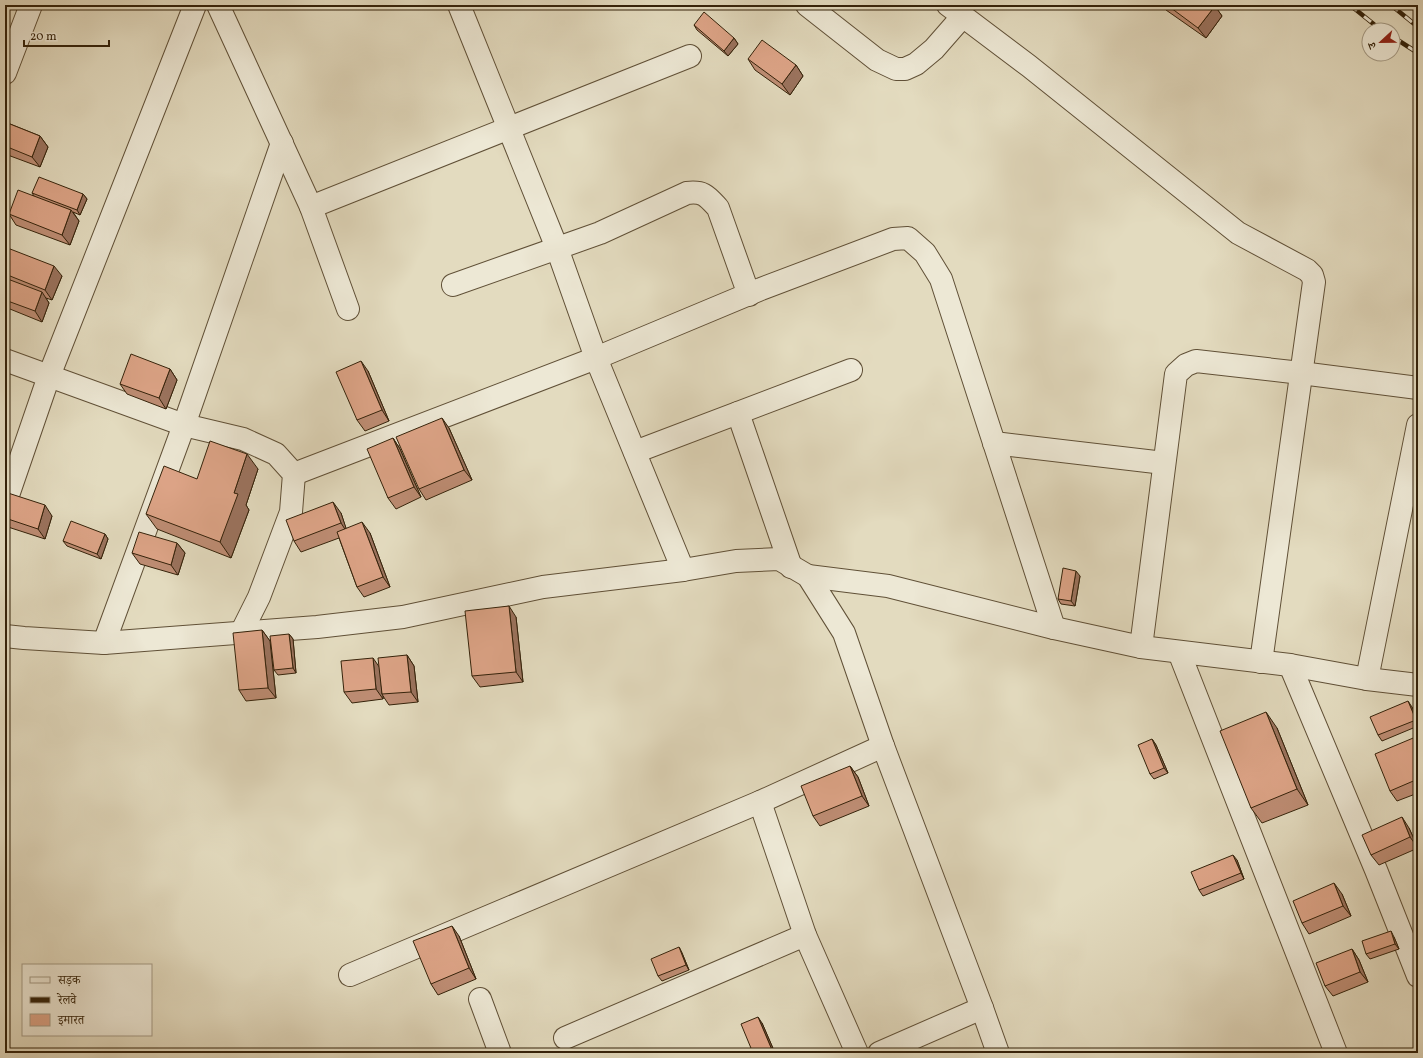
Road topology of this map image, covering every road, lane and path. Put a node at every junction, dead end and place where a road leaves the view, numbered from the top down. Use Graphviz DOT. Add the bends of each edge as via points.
graph roads {
  1 [pos="31,5"];
  2 [pos="195,5"];
  3 [pos="218,5"];
  4 [pos="460,5"];
  5 [pos="807,5"];
  6 [pos="955,11"];
  7 [pos="690,56"];
  8 [pos="5,73"];
  9 [pos="509,129"];
  10 [pos="282,143"];
  11 [pos="311,207"];
  12 [pos="557,248"];
  13 [pos="454,284"];
  14 [pos="749,295"];
  15 [pos="348,309"];
  16 [pos="596,358"];
  17 [pos="5,360"];
  18 [pos="851,370"];
  19 [pos="1301,373"];
  20 [pos="49,376"];
  21 [pos="1418,388"];
  22 [pos="738,413"];
  23 [pos="184,425"];
  24 [pos="1418,426"];
  25 [pos="994,443"];
  26 [pos="635,452"];
  27 [pos="1164,463"];
  28 [pos="294,474"];
  29 [pos="5,504"];
  30 [pos="683,570"];
  31 [pos="800,571"];
  32 [pos="1054,628"];
  33 [pos="241,633"];
  34 [pos="5,636"];
  35 [pos="104,643"];
  36 [pos="1141,647"];
  37 [pos="1178,652"];
  38 [pos="1261,662"];
  39 [pos="1290,665"];
  40 [pos="1368,679"];
  41 [pos="1418,685"];
  42 [pos="883,746"];
  43 [pos="760,802"];
  44 [pos="805,935"];
  45 [pos="350,975"];
  46 [pos="1418,976"];
  47 [pos="480,999"];
  48 [pos="982,1008"];
  49 [pos="565,1038"];
  50 [pos="500,1053"];
  51 [pos="857,1053"];
  52 [pos="879,1053"];
  53 [pos="998,1053"];
  54 [pos="1336,1053"];
  1 -- 8 [label="street"];
  2 -- 20 [label="street"];
  3 -- 10 [label="street"];
  4 -- 9 [label="street"];
  5 -- 6 [label="street" via="877,60 896,69 905,69 916,64 934,49"];
  6 -- 19 [label="street" via="1238,233 1307,270 1314,282"];
  7 -- 9 [label="street"];
  9 -- 11 [label="street"];
  9 -- 12 [label="street"];
  10 -- 11 [label="street"];
  10 -- 23 [label="street"];
  11 -- 15 [label="street"];
  12 -- 13 [label="street"];
  12 -- 14 [label="street" via="600,233 687,193 699,192 718,208"];
  12 -- 16 [label="street"];
  14 -- 16 [label="street"];
  14 -- 25 [label="street" via="893,239 908,238 925,253 941,279"];
  16 -- 26 [label="street"];
  16 -- 28 [label="street"];
  17 -- 20 [label="street"];
  18 -- 22 [label="street"];
  19 -- 21 [label="street"];
  19 -- 27 [label="street" via="1196,362 1186,365 1176,374"];
  19 -- 38 [label="street"];
  20 -- 23 [label="street"];
  20 -- 29 [label="street"];
  22 -- 26 [label="street"];
  22 -- 31 [label="street"];
  23 -- 28 [label="street" via="250,442 276,454"];
  23 -- 35 [label="street"];
  24 -- 40 [label="street"];
  25 -- 27 [label="street"];
  25 -- 32 [label="street"];
  26 -- 30 [label="street"];
  27 -- 36 [label="street"];
  28 -- 33 [label="street" via="291,512 259,597"];
  30 -- 31 [label="street" via="736,561 779,559"];
  30 -- 33 [label="street" via="543,587 403,617 317,628"];
  31 -- 32 [label="street" via="888,586"];
  31 -- 42 [label="street" via="844,633"];
  32 -- 36 [label="street"];
  33 -- 35 [label="street"];
  34 -- 35 [label="street"];
  36 -- 37 [label="street"];
  37 -- 38 [label="street"];
  37 -- 54 [label="street"];
  38 -- 39 [label="street"];
  39 -- 40 [label="street"];
  39 -- 46 [label="street"];
  40 -- 41 [label="street"];
  42 -- 43 [label="street"];
  42 -- 48 [label="street"];
  43 -- 44 [label="street"];
  43 -- 45 [label="street"];
  44 -- 49 [label="street"];
  44 -- 51 [label="street"];
  47 -- 50 [label="street"];
  48 -- 52 [label="street"];
  48 -- 53 [label="street"];
}
